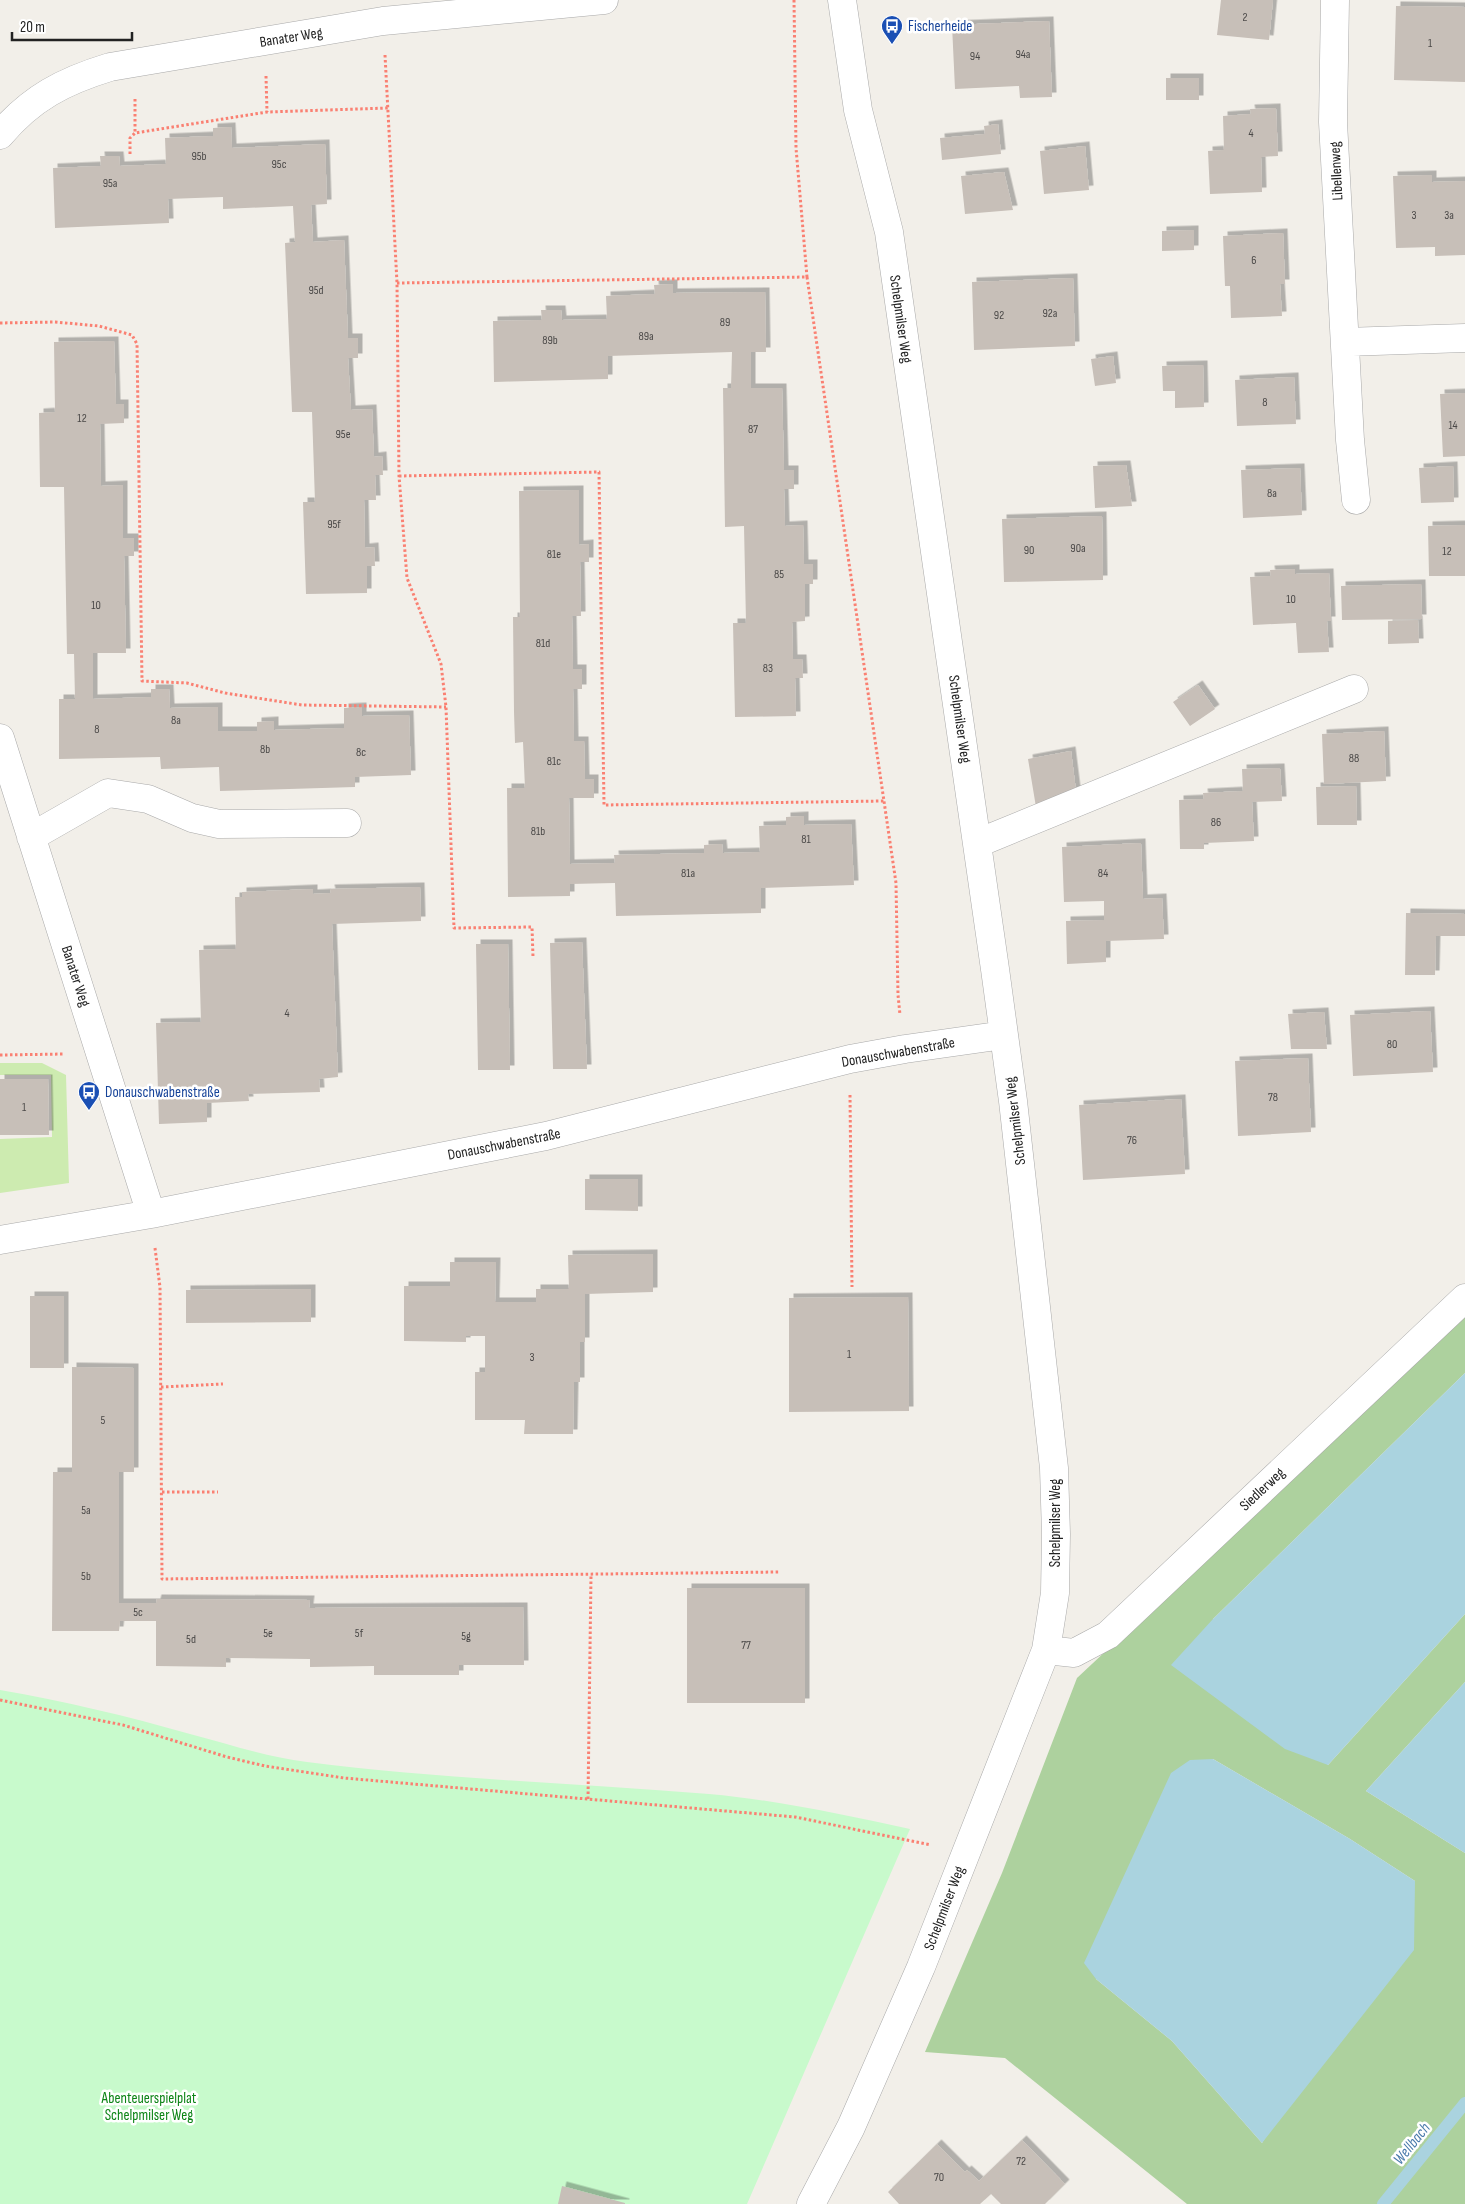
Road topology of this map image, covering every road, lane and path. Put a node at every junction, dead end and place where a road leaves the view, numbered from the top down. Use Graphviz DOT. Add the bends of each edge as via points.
graph roads {
  1 [pos="604,0"];
  2 [pos="794,0"];
  3 [pos="842,0"];
  4 [pos="1335,0"];
  5 [pos="383,22"];
  6 [pos="388,108"];
  7 [pos="0,135"];
  8 [pos="130,154"];
  9 [pos="808,277"];
  10 [pos="397,283"];
  11 [pos="0,323"];
  12 [pos="1465,338"];
  13 [pos="1345,342"];
  14 [pos="400,476"];
  15 [pos="1356,500"];
  16 [pos="1354,689"];
  17 [pos="446,707"];
  18 [pos="0,738"];
  19 [pos="884,801"];
  20 [pos="347,823"];
  21 [pos="31,837"];
  22 [pos="978,843"];
  23 [pos="533,957"];
  24 [pos="1004,1036"];
  25 [pos="904,1049"];
  26 [pos="100,1054"];
  27 [pos="0,1056"];
  28 [pos="850,1060"];
  29 [pos="151,1214"];
  30 [pos="0,1240"];
  31 [pos="852,1287"];
  32 [pos="1465,1298"];
  33 [pos="223,1384"];
  34 [pos="161,1387"];
  35 [pos="162,1492"];
  36 [pos="218,1492"];
  37 [pos="780,1572"];
  38 [pos="591,1575"];
  39 [pos="1046,1650"];
  40 [pos="0,1700"];
  41 [pos="588,1799"];
  42 [pos="965,1853"];
  43 [pos="811,2204"];
  1 -- 5 [label="street, Banater Weg"];
  2 -- 9 [label="path" via="796,148"];
  3 -- 22 [label="street, Schelpmilser Weg" via="858,110 889,232"];
  4 -- 13 [label="street, Libellenweg" via="1333,122"];
  5 -- 6 [label="path"];
  5 -- 7 [label="street, Banater Weg" via="110,67 75,78 43,96 12,120"];
  6 -- 8 [label="path" via="267,112 135,133 130,138"];
  6 -- 10 [label="path"];
  9 -- 10 [label="path"];
  9 -- 19 [label="path"];
  10 -- 14 [label="path"];
  11 -- 17 [label="path" via="55,322 99,326 132,335 138,344 142,681 187,683 302,705"];
  12 -- 13 [label="street"];
  13 -- 15 [label="street, Libellenweg"];
  14 -- 17 [label="path" via="407,578 441,664"];
  14 -- 19 [label="path" via="599,472 604,805"];
  16 -- 22 [label="street"];
  17 -- 23 [label="path" via="454,928 532,927"];
  18 -- 21 [label="street, Banater Weg"];
  19 -- 25 [label="path" via="896,883 898,995"];
  20 -- 21 [label="street" via="219,824 192,818 148,799 108,793"];
  21 -- 26 [label="street, Banater Weg"];
  22 -- 24 [label="street, Schelpmilser Weg"];
  24 -- 25 [label="street, Donauschwabenstraße"];
  24 -- 39 [label="street, Schelpmilser Weg" via="1054,1468 1055,1593"];
  25 -- 28 [label="street, Donauschwabenstraße"];
  26 -- 27 [label="path"];
  26 -- 29 [label="street, Banater Weg"];
  28 -- 29 [label="street, Donauschwabenstraße" via="546,1136"];
  28 -- 31 [label="path"];
  29 -- 30 [label="street, Donauschwabenstraße"];
  29 -- 34 [label="path" via="160,1287"];
  32 -- 39 [label="street, Siedlerweg" via="1108,1635 1074,1652"];
  33 -- 34 [label="path"];
  34 -- 35 [label="path"];
  35 -- 36 [label="path"];
  35 -- 38 [label="path" via="162,1579"];
  37 -- 38 [label="path"];
  38 -- 41 [label="path"];
  39 -- 42 [label="street, Schelpmilser Weg"];
  40 -- 41 [label="path" via="124,1724 264,1766 344,1778"];
  41 -- 42 [label="path" via="795,1817"];
  42 -- 43 [label="street, Schelpmilser Weg" via="851,2128"];
}
